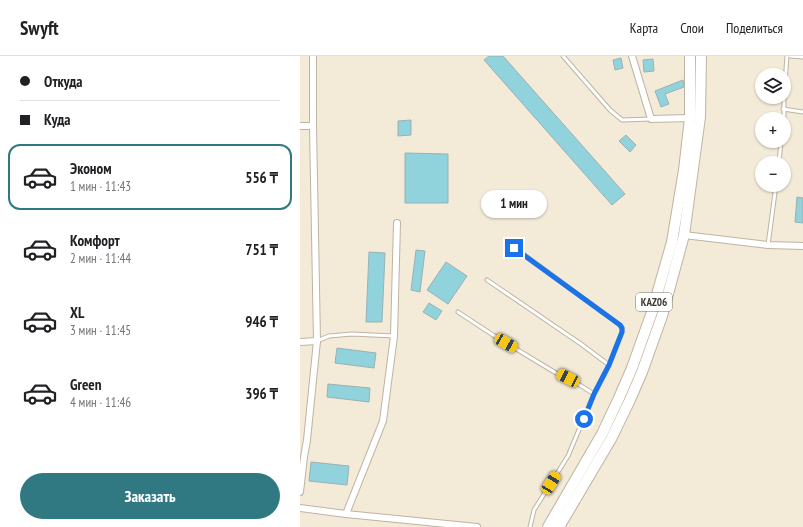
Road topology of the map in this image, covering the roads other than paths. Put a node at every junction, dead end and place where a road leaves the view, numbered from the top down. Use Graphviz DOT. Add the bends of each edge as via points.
graph roads {
  1 [pos="313,56"];
  2 [pos="562,56"];
  3 [pos="632,56"];
  4 [pos="690,56"];
  5 [pos="701,56"];
  6 [pos="787,56"];
  7 [pos="790,56"];
  8 [pos="803,57"];
  9 [pos="786,68"];
  10 [pos="783,104"];
  11 [pos="783,109"];
  12 [pos="783,112"];
  13 [pos="803,112"];
  14 [pos="690,118"];
  15 [pos="651,119"];
  16 [pos="300,126"];
  17 [pos="313,126"];
  18 [pos="775,192"];
  19 [pos="397,222"];
  20 [pos="684,235"];
  21 [pos="768,245"];
  22 [pos="803,246"];
  23 [pos="514,248"];
  24 [pos="487,280"];
  25 [pos="458,312"];
  26 [pos="394,336"];
  27 [pos="317,341"];
  28 [pos="300,342"];
  29 [pos="609,365"];
  30 [pos="594,394"];
  31 [pos="300,440"];
  32 [pos="307,440"];
  33 [pos="300,492"];
  34 [pos="300,508"];
  35 [pos="346,514"];
  36 [pos="478,527"];
  37 [pos="530,527"];
  38 [pos="548,527"];
  39 [pos="559,527"];
  1 -- 17 [label="street"];
  2 -- 15 [label="lane" via="622,120"];
  3 -- 15 [label="street"];
  4 -- 14 [label="highway, KАZ06"];
  5 -- 20 [label="highway, KАZ06" via="700,117"];
  6 -- 9 [label="lane"];
  7 -- 8 [label="lane"];
  10 -- 11 [label="lane"];
  11 -- 12 [label="lane"];
  11 -- 13 [label="lane"];
  14 -- 15 [label="street"];
  14 -- 38 [label="highway, KАZ06" via="672,242 652,312 619,398 602,434"];
  16 -- 17 [label="street"];
  17 -- 27 [label="street"];
  18 -- 21 [label="lane"];
  19 -- 26 [label="street"];
  20 -- 21 [label="street"];
  20 -- 39 [label="highway, KАZ06" via="662,316 632,396 611,439"];
  21 -- 22 [label="street"];
  23 -- 29 [label="lane" via="620,325 622,332"];
  24 -- 29 [label="lane"];
  25 -- 30 [label="lane"];
  26 -- 27 [label="lane" via="352,334 329,336"];
  26 -- 35 [label="street" via="383,421"];
  27 -- 28 [label="street"];
  27 -- 32 [label="street"];
  29 -- 30 [label="lane"];
  30 -- 37 [label="lane" via="568,456 534,510"];
  31 -- 32 [label="street"];
  32 -- 33 [label="street"];
  34 -- 35 [label="street"];
  35 -- 36 [label="street"];
}
